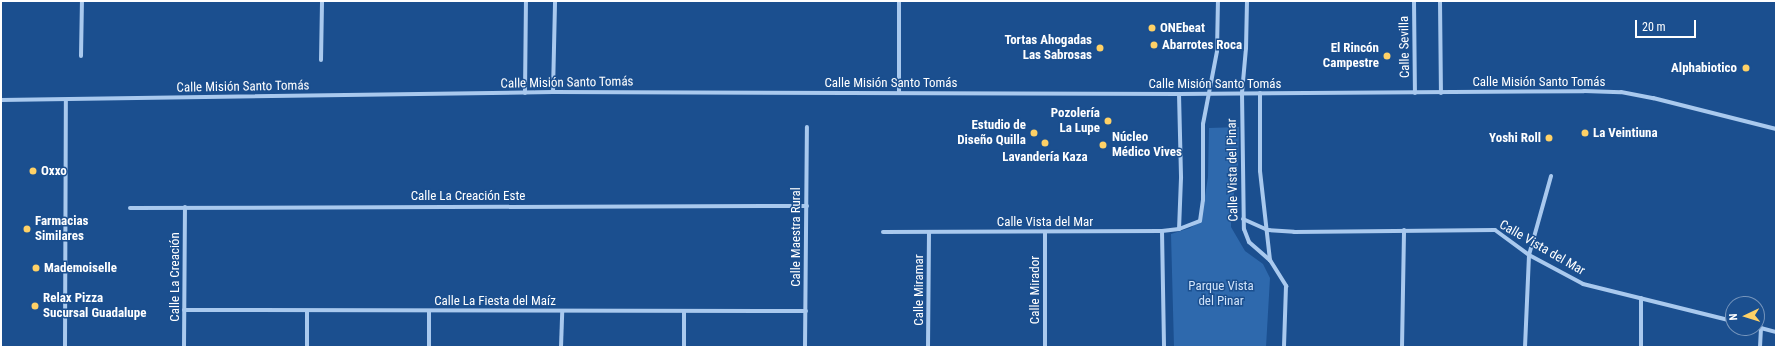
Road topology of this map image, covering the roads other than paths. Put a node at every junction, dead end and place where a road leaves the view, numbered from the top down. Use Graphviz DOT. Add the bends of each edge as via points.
graph roads {
  1 [pos="82,1"];
  2 [pos="322,1"];
  3 [pos="526,1"];
  4 [pos="555,1"];
  5 [pos="899,1"];
  6 [pos="1218,1"];
  7 [pos="1247,1"];
  8 [pos="1414,1"];
  9 [pos="1440,1"];
  10 [pos="81,56"];
  11 [pos="321,60"];
  12 [pos="553,92"];
  13 [pos="525,93"];
  14 [pos="899,93"];
  15 [pos="1208,93"];
  16 [pos="1242,93"];
  17 [pos="1260,93"];
  18 [pos="1415,93"];
  19 [pos="1441,93"];
  20 [pos="1179,94"];
  21 [pos="1,100"];
  22 [pos="66,100"];
  23 [pos="807,127"];
  24 [pos="1776,129"];
  25 [pos="1551,176"];
  26 [pos="806,206"];
  27 [pos="185,207"];
  28 [pos="130,208"];
  29 [pos="1243,219"];
  30 [pos="1179,229"];
  31 [pos="1268,230"];
  32 [pos="1404,230"];
  33 [pos="1162,231"];
  34 [pos="883,232"];
  35 [pos="929,233"];
  36 [pos="1045,233"];
  37 [pos="1529,255"];
  38 [pos="1270,260"];
  39 [pos="1641,298"];
  40 [pos="184,310"];
  41 [pos="307,311"];
  42 [pos="429,311"];
  43 [pos="562,311"];
  44 [pos="684,311"];
  45 [pos="806,311"];
  46 [pos="1725,319"];
  47 [pos="1765,329"];
  48 [pos="1776,332"];
  49 [pos="1759,336"];
  50 [pos="65,347"];
  51 [pos="184,347"];
  52 [pos="307,347"];
  53 [pos="429,347"];
  54 [pos="561,347"];
  55 [pos="684,347"];
  56 [pos="805,347"];
  57 [pos="928,347"];
  58 [pos="1045,347"];
  59 [pos="1164,347"];
  60 [pos="1284,347"];
  61 [pos="1402,347"];
  62 [pos="1525,347"];
  63 [pos="1641,347"];
  64 [pos="1760,347"];
  1 -- 10 [label="street"];
  2 -- 11 [label="street"];
  3 -- 13 [label="street"];
  4 -- 12 [label="street"];
  5 -- 14 [label="street"];
  6 -- 15 [label="street" via="1217,51"];
  7 -- 16 [label="street, Calle Vista del Pinar"];
  8 -- 18 [label="street, Calle Sevilla"];
  9 -- 19 [label="street"];
  12 -- 13 [label="street, Calle Misión Santo Tomás"];
  12 -- 14 [label="street, Calle Misión Santo Tomás"];
  13 -- 22 [label="street, Calle Misión Santo Tomás"];
  14 -- 20 [label="street, Calle Misión Santo Tomás"];
  15 -- 16 [label="street, Calle Misión Santo Tomás"];
  15 -- 20 [label="street, Calle Misión Santo Tomás"];
  15 -- 30 [label="street, Calle Vista del Mar" via="1203,124 1203,200 1200,220"];
  16 -- 17 [label="street, Calle Misión Santo Tomás"];
  16 -- 29 [label="street, Calle Vista del Pinar"];
  17 -- 18 [label="street, Calle Misión Santo Tomás"];
  17 -- 31 [label="street, Calle Vista del Pinar" via="1260,171"];
  18 -- 19 [label="street, Calle Misión Santo Tomás"];
  19 -- 24 [label="street, Calle Misión Santo Tomás" via="1621,92"];
  20 -- 30 [label="street"];
  21 -- 22 [label="street, Calle Misión Santo Tomás"];
  22 -- 50 [label="street"];
  23 -- 26 [label="street, Calle Maestra Rural"];
  25 -- 37 [label="street"];
  26 -- 27 [label="street, Calle La Creación Este"];
  26 -- 45 [label="street, Calle Maestra Rural"];
  27 -- 28 [label="street, Calle La Creación Este"];
  27 -- 40 [label="street, Calle La Creación"];
  29 -- 31 [label="street, Calle Vista del Mar"];
  29 -- 38 [label="street, Calle Vista del Pinar" via="1245,236"];
  30 -- 33 [label="street, Calle Vista del Mar"];
  31 -- 32 [label="street, Calle Vista del Mar"];
  31 -- 38 [label="street, Calle Vista del Pinar"];
  32 -- 37 [label="street, Calle Vista del Mar" via="1495,230"];
  32 -- 61 [label="street"];
  33 -- 36 [label="street, Calle Vista del Mar"];
  33 -- 59 [label="street"];
  34 -- 35 [label="street, Calle Vista del Mar"];
  35 -- 36 [label="street, Calle Vista del Mar"];
  35 -- 57 [label="street, Calle Miramar"];
  36 -- 58 [label="street, Calle Mirador"];
  37 -- 39 [label="street, Calle Vista del Mar" via="1584,284"];
  37 -- 62 [label="street"];
  38 -- 60 [label="street, Calle Vista del Pinar" via="1286,286"];
  39 -- 46 [label="street, Calle Vista del Mar"];
  39 -- 63 [label="street"];
  40 -- 41 [label="street, Calle La Fiesta del Maíz"];
  40 -- 51 [label="street, Calle La Creación"];
  41 -- 42 [label="street, Calle La Fiesta del Maíz"];
  41 -- 52 [label="street"];
  42 -- 43 [label="street, Calle La Fiesta del Maíz"];
  42 -- 53 [label="street"];
  43 -- 44 [label="street, Calle La Fiesta del Maíz"];
  43 -- 54 [label="street"];
  44 -- 45 [label="street, Calle La Fiesta del Maíz"];
  44 -- 55 [label="street"];
  45 -- 56 [label="street, Calle Maestra Rural"];
  47 -- 48 [label="street"];
  49 -- 64 [label="street"];
}
